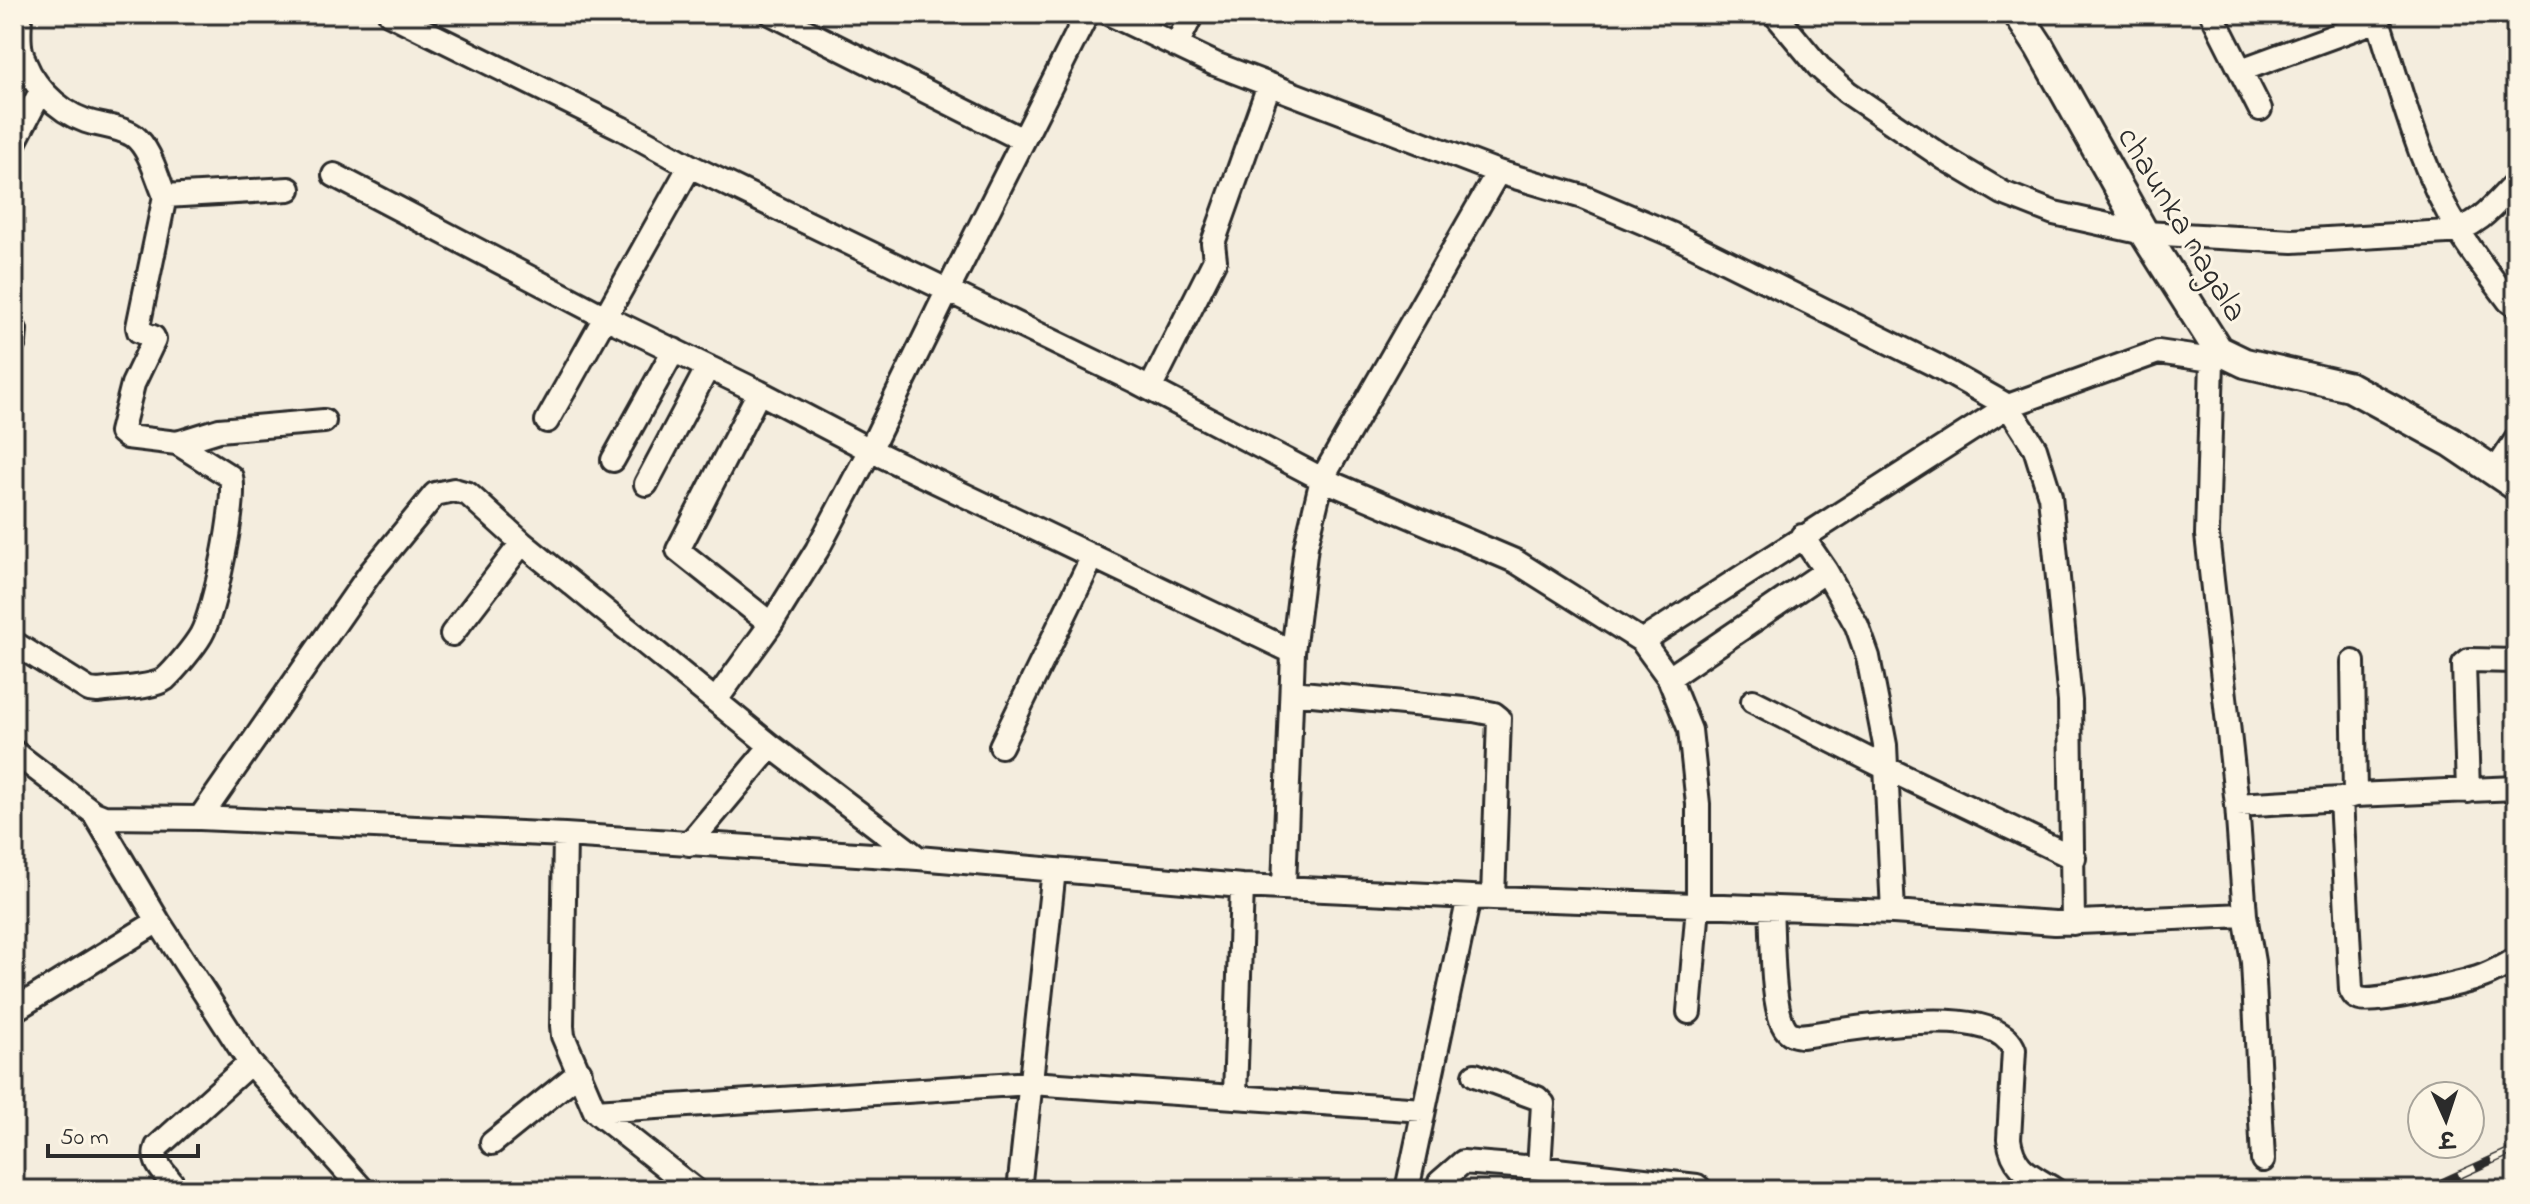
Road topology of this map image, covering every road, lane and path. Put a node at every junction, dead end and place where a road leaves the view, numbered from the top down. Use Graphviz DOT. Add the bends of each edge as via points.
graph roads {
  1 [pos="20,14"];
  2 [pos="390,14"];
  3 [pos="772,14"];
  4 [pos="1087,14"];
  5 [pos="1110,14"];
  6 [pos="1192,14"];
  7 [pos="1775,14"];
  8 [pos="2018,14"];
  9 [pos="2212,14"];
  10 [pos="2377,17"];
  11 [pos="1176,46"];
  12 [pos="2241,70"];
  13 [pos="1269,85"];
  14 [pos="41,91"];
  15 [pos="2260,109"];
  16 [pos="1023,140"];
  17 [pos="14,143"];
  18 [pos="690,166"];
  19 [pos="1498,172"];
  20 [pos="334,175"];
  21 [pos="2516,182"];
  22 [pos="289,189"];
  23 [pos="165,196"];
  24 [pos="2458,230"];
  25 [pos="2144,233"];
  26 [pos="947,292"];
  27 [pos="2516,305"];
  28 [pos="605,317"];
  29 [pos="674,350"];
  30 [pos="2215,355"];
  31 [pos="708,367"];
  32 [pos="1150,389"];
  33 [pos="759,392"];
  34 [pos="2008,406"];
  35 [pos="324,421"];
  36 [pos="547,421"];
  37 [pos="2516,440"];
  38 [pos="177,443"];
  39 [pos="870,450"];
  40 [pos="613,460"];
  41 [pos="1322,479"];
  42 [pos="2506,479"];
  43 [pos="646,484"];
  44 [pos="1802,536"];
  45 [pos="522,543"];
  46 [pos="1093,556"];
  47 [pos="1826,571"];
  48 [pos="771,624"];
  49 [pos="452,634"];
  50 [pos="1642,641"];
  51 [pos="14,643"];
  52 [pos="1293,652"];
  53 [pos="2516,661"];
  54 [pos="2353,662"];
  55 [pos="1669,678"];
  56 [pos="1292,692"];
  57 [pos="716,700"];
  58 [pos="1753,701"];
  59 [pos="771,746"];
  60 [pos="1001,746"];
  61 [pos="14,752"];
  62 [pos="1886,768"];
  63 [pos="2516,788"];
  64 [pos="2468,791"];
  65 [pos="2348,797"];
  66 [pos="2237,805"];
  67 [pos="94,813"];
  68 [pos="200,818"];
  69 [pos="565,835"];
  70 [pos="689,844"];
  71 [pos="918,858"];
  72 [pos="2074,858"];
  73 [pos="1054,870"];
  74 [pos="1242,886"];
  75 [pos="1284,886"];
  76 [pos="1469,897"];
  77 [pos="1493,898"];
  78 [pos="1698,906"];
  79 [pos="1771,908"];
  80 [pos="1893,912"];
  81 [pos="2245,915"];
  82 [pos="158,921"];
  83 [pos="2073,923"];
  84 [pos="2516,959"];
  85 [pos="14,1010"];
  86 [pos="1689,1012"];
  87 [pos="250,1063"];
  88 [pos="580,1072"];
  89 [pos="1475,1075"];
  90 [pos="1031,1083"];
  91 [pos="1235,1095"];
  92 [pos="1423,1110"];
  93 [pos="595,1111"];
  94 [pos="492,1143"];
  95 [pos="2263,1160"];
  96 [pos="1539,1168"];
  97 [pos="1409,1183"];
  98 [pos="1444,1186"];
  99 [pos="170,1190"];
  100 [pos="363,1190"];
  101 [pos="695,1190"];
  102 [pos="1019,1190"];
  103 [pos="1701,1190"];
  104 [pos="2055,1190"];
  1 -- 14 [label="street" via="20,49"];
  2 -- 18 [label="street"];
  3 -- 16 [label="street"];
  4 -- 16 [label="street"];
  5 -- 11 [label="street"];
  6 -- 11 [label="street"];
  7 -- 25 [label="street" via="1847,92 1944,158 2003,193 2054,213"];
  8 -- 25 [label="main road, chaunka nagala"];
  9 -- 12 [label="street"];
  10 -- 12 [label="street"];
  10 -- 24 [label="street" via="2423,155"];
  11 -- 13 [label="street"];
  12 -- 15 [label="street"];
  13 -- 19 [label="street"];
  13 -- 32 [label="street" via="1213,243 1215,260"];
  14 -- 17 [label="street"];
  14 -- 23 [label="street" via="84,121 136,137"];
  16 -- 26 [label="street"];
  18 -- 26 [label="street"];
  18 -- 28 [label="street"];
  19 -- 34 [label="street" via="1583,197 1673,235"];
  19 -- 41 [label="street"];
  20 -- 28 [label="street"];
  21 -- 24 [label="street" via="2482,217"];
  22 -- 23 [label="street"];
  23 -- 38 [label="street" via="138,327 154,340 133,384 121,432"];
  24 -- 25 [label="street" via="2293,241"];
  24 -- 27 [label="street"];
  25 -- 30 [label="main road, chaunka nagala"];
  26 -- 32 [label="street"];
  26 -- 39 [label="street"];
  28 -- 29 [label="street"];
  28 -- 36 [label="street"];
  29 -- 31 [label="street"];
  29 -- 40 [label="street"];
  30 -- 34 [label="street" via="2158,352"];
  30 -- 42 [label="main road, chaunka nagala" via="2350,387"];
  30 -- 66 [label="street" via="2207,535"];
  31 -- 33 [label="street"];
  31 -- 43 [label="street"];
  32 -- 41 [label="street"];
  33 -- 39 [label="street"];
  33 -- 48 [label="street" via="678,550"];
  34 -- 44 [label="street"];
  34 -- 72 [label="street" via="2035,448 2050,496 2070,701"];
  35 -- 38 [label="street" via="219,430"];
  37 -- 42 [label="street"];
  38 -- 51 [label="street" via="225,472 233,486 221,564 200,637 162,680 93,691"];
  39 -- 46 [label="street"];
  39 -- 48 [label="street"];
  41 -- 50 [label="street" via="1515,561"];
  41 -- 52 [label="street" via="1306,546"];
  44 -- 47 [label="street"];
  44 -- 50 [label="street"];
  45 -- 49 [label="street"];
  45 -- 57 [label="street"];
  45 -- 68 [label="street" via="468,494 435,494 371,572"];
  46 -- 52 [label="street"];
  46 -- 60 [label="street"];
  47 -- 55 [label="street"];
  47 -- 62 [label="street" via="1868,657"];
  48 -- 57 [label="street"];
  50 -- 55 [label="street"];
  52 -- 56 [label="street"];
  53 -- 64 [label="street" via="2464,664"];
  54 -- 65 [label="street"];
  55 -- 78 [label="street" via="1690,730 1698,804"];
  56 -- 75 [label="street"];
  56 -- 77 [label="street" via="1474,710 1499,718"];
  57 -- 59 [label="street"];
  58 -- 62 [label="street"];
  59 -- 70 [label="street"];
  59 -- 71 [label="street"];
  61 -- 67 [label="street"];
  62 -- 72 [label="street"];
  62 -- 80 [label="street"];
  63 -- 64 [label="street"];
  64 -- 65 [label="street"];
  65 -- 66 [label="street"];
  65 -- 84 [label="street" via="2354,995 2372,999 2440,988 2484,976"];
  66 -- 81 [label="street"];
  67 -- 68 [label="street" via="110,818"];
  67 -- 82 [label="street"];
  68 -- 69 [label="street"];
  69 -- 70 [label="street"];
  69 -- 88 [label="street" via="562,1026"];
  70 -- 71 [label="street"];
  71 -- 73 [label="street"];
  72 -- 83 [label="street"];
  73 -- 74 [label="street"];
  73 -- 90 [label="street"];
  74 -- 75 [label="street"];
  74 -- 91 [label="street"];
  75 -- 76 [label="street"];
  76 -- 77 [label="street"];
  76 -- 92 [label="street"];
  77 -- 78 [label="street"];
  78 -- 79 [label="street"];
  78 -- 86 [label="street"];
  79 -- 80 [label="street"];
  79 -- 104 [label="street" via="1777,1001 1788,1032 1801,1036 1941,1020 1998,1032 2014,1050 2011,1154 2027,1173"];
  80 -- 83 [label="street"];
  81 -- 83 [label="street"];
  81 -- 95 [label="street" via="2253,962"];
  82 -- 85 [label="street"];
  82 -- 87 [label="street"];
  87 -- 99 [label="street" via="157,1147 155,1161 172,1183"];
  87 -- 100 [label="street"];
  88 -- 93 [label="street"];
  88 -- 94 [label="street"];
  89 -- 96 [label="street" via="1543,1104"];
  90 -- 91 [label="street"];
  90 -- 93 [label="street"];
  90 -- 102 [label="street"];
  91 -- 92 [label="street"];
  92 -- 97 [label="street"];
  93 -- 101 [label="street"];
  96 -- 98 [label="street" via="1463,1162"];
  96 -- 103 [label="street"];
  97 -- 98 [label="street"];
}
